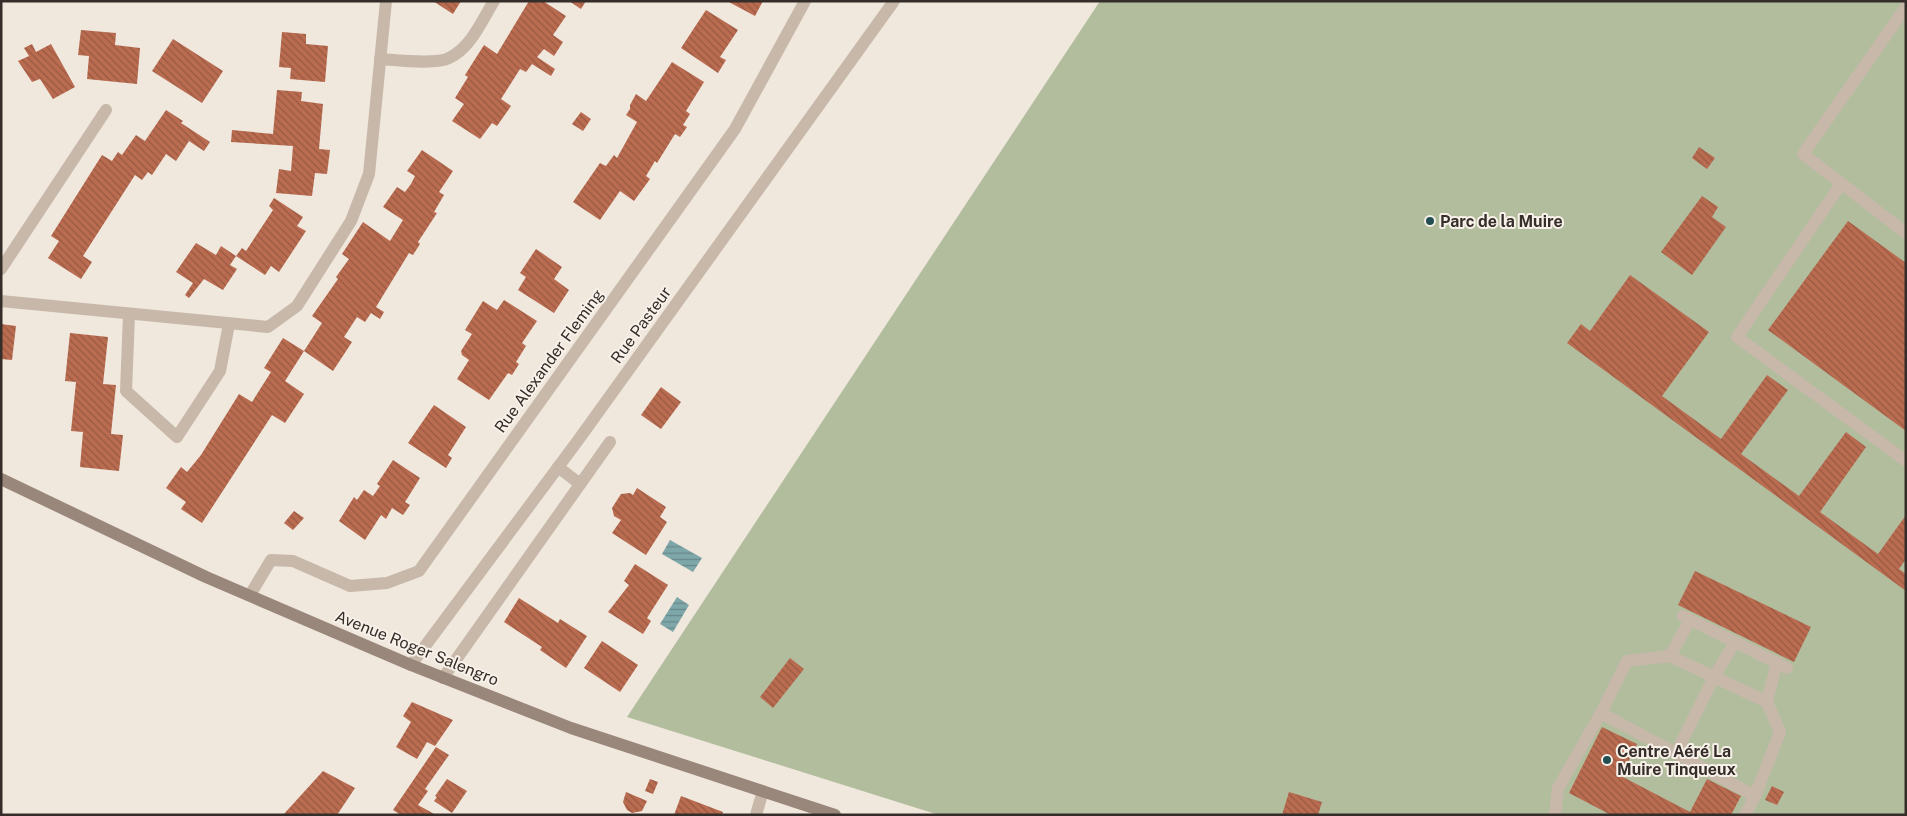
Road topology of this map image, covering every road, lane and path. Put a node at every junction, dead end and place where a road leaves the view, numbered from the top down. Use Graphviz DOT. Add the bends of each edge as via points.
graph roads {
  1 [pos="386,1"];
  2 [pos="494,1"];
  3 [pos="805,1"];
  4 [pos="894,1"];
  5 [pos="1906,7"];
  6 [pos="380,59"];
  7 [pos="106,110"];
  8 [pos="1841,184"];
  9 [pos="1906,233"];
  10 [pos="1,269"];
  11 [pos="1,301"];
  12 [pos="129,314"];
  13 [pos="229,324"];
  14 [pos="610,442"];
  15 [pos="1906,461"];
  16 [pos="558,467"];
  17 [pos="1,479"];
  18 [pos="580,484"];
  19 [pos="250,595"];
  20 [pos="1735,642"];
  21 [pos="1670,656"];
  22 [pos="411,665"];
  23 [pos="1714,677"];
  24 [pos="443,678"];
  25 [pos="1767,702"];
  26 [pos="1601,713"];
  27 [pos="1676,754"];
  28 [pos="763,791"];
  29 [pos="1755,796"];
  30 [pos="756,815"];
  31 [pos="835,815"];
  32 [pos="1555,815"];
  33 [pos="1745,815"];
  1 -- 6 [label="street"];
  2 -- 6 [label="street" via="468,44 448,59"];
  3 -- 19 [label="street, Rue Alexander Fleming" via="735,129 419,571 387,583 350,586 293,561 271,560"];
  4 -- 16 [label="street, Rue Pasteur"];
  5 -- 8 [label="street" via="1803,154"];
  6 -- 13 [label="street" via="369,174 350,221 297,306 268,327"];
  7 -- 10 [label="street"];
  8 -- 9 [label="street"];
  8 -- 15 [label="street" via="1737,337"];
  11 -- 12 [label="street"];
  12 -- 13 [label="street"];
  12 -- 13 [label="street" via="126,391 177,437 220,371"];
  14 -- 18 [label="street"];
  16 -- 18 [label="street"];
  16 -- 22 [label="street, Rue Pasteur"];
  17 -- 19 [label="street, Avenue Roger Salengro"];
  18 -- 24 [label="street"];
  19 -- 22 [label="street, Avenue Roger Salengro"];
  20 -- 21 [label="street" via="1686,618"];
  20 -- 23 [label="street"];
  20 -- 25 [label="street" via="1782,665"];
  21 -- 23 [label="street"];
  21 -- 26 [label="street" via="1627,660"];
  22 -- 24 [label="street, Avenue Roger Salengro"];
  23 -- 25 [label="street"];
  23 -- 27 [label="street"];
  24 -- 28 [label="street, Avenue Roger Salengro" via="571,728"];
  25 -- 29 [label="street" via="1780,732"];
  26 -- 27 [label="street"];
  26 -- 32 [label="street" via="1558,788"];
  27 -- 29 [label="street"];
  28 -- 30 [label="street"];
  28 -- 31 [label="street, Avenue Roger Salengro"];
  29 -- 33 [label="street"];
}
